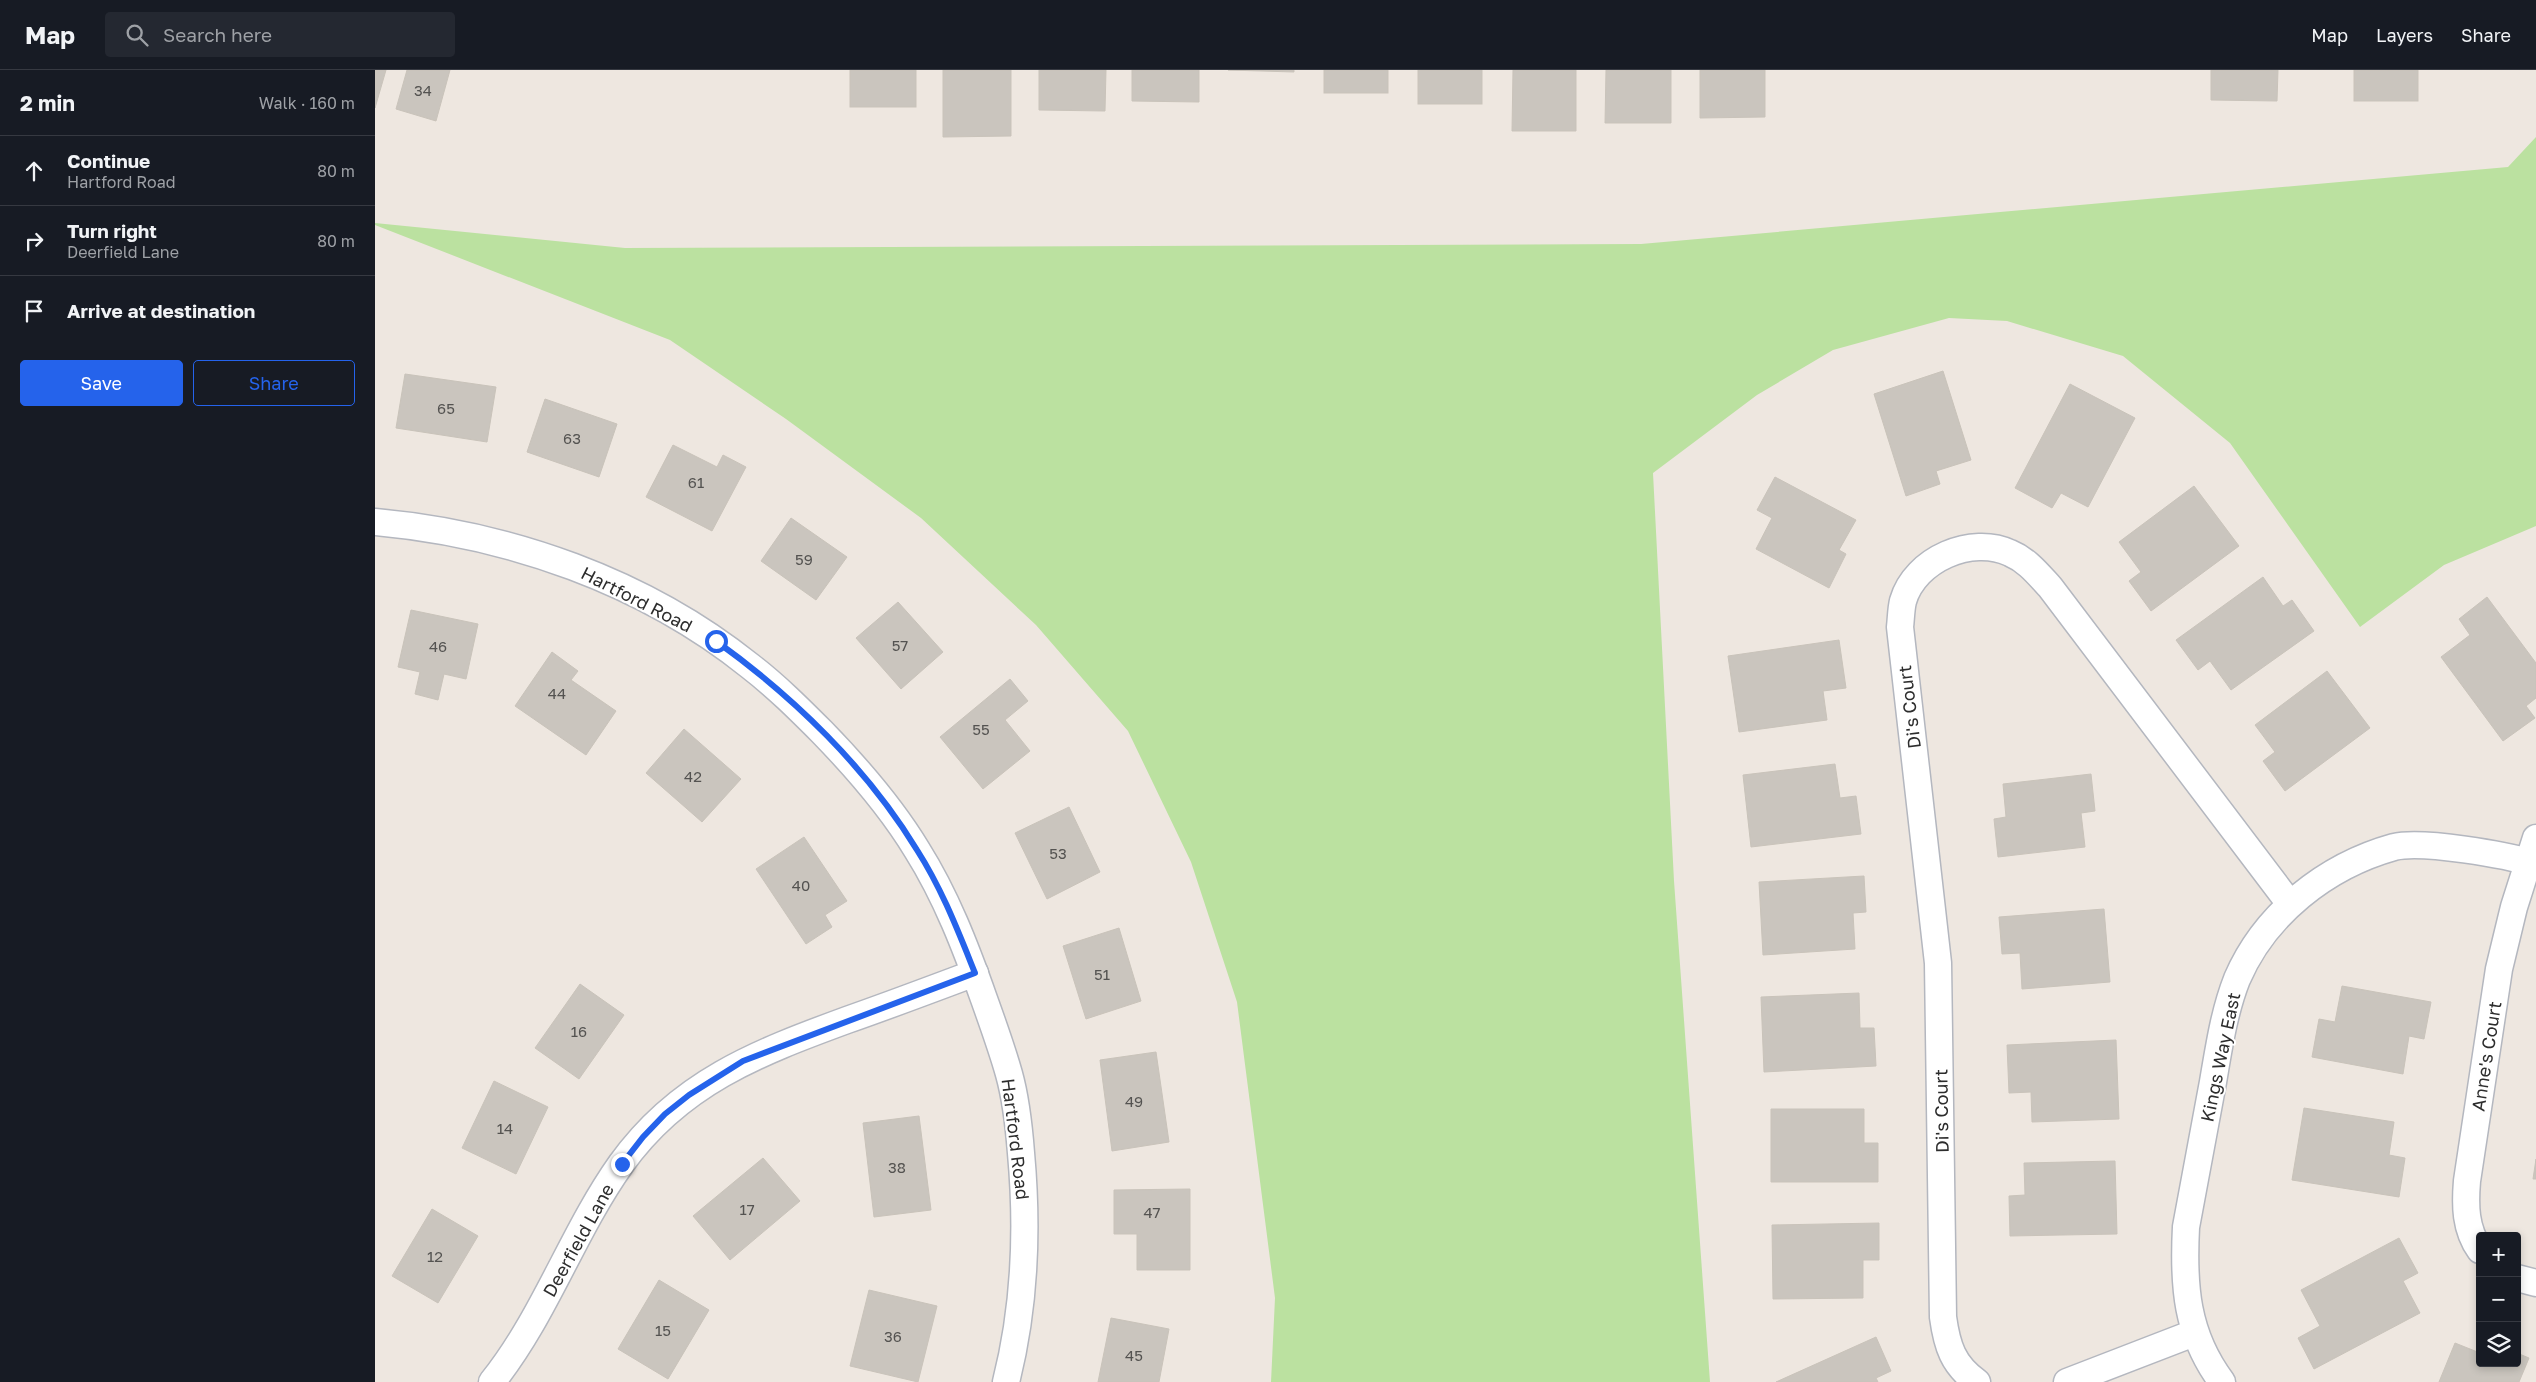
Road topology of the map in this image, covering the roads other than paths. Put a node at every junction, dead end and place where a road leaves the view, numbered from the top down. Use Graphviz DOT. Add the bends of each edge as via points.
graph roads {
  1 [pos="375,522"];
  2 [pos="2533,855"];
  3 [pos="2289,904"];
  4 [pos="975,973"];
  5 [pos="2476,1242"];
  6 [pos="2521,1279"];
  7 [pos="2536,1283"];
  8 [pos="2194,1333"];
  9 [pos="492,1382"];
  10 [pos="1006,1382"];
  11 [pos="1977,1382"];
  12 [pos="2067,1382"];
  13 [pos="2222,1382"];
  1 -- 4 [label="street, Hartford Road" via="461,534 557,560 680,618 751,666 843,753 895,816 937,884"];
  2 -- 3 [label="street, Kings Way East" via="2440,846 2395,847 2340,869"];
  2 -- 5 [label="street, Anne's Court" via="2514,907 2499,968 2467,1181 2465,1207"];
  3 -- 8 [label="street, Kings Way East" via="2249,955 2225,1016 2186,1227 2184,1262"];
  3 -- 11 [label="street, Di's Court" via="2050,587 2029,564 2009,552 1982,546 1936,559 1916,577 1903,600 1900,627 1938,963 1943,1317 1946,1342 1966,1374"];
  4 -- 9 [label="street, Deerfield Lane" via="743,1061 665,1114 643,1137 604,1190 526,1334"];
  4 -- 10 [label="street, Hartford Road" via="1010,1077 1024,1182 1026,1244 1020,1307"];
  6 -- 7 [label="street"];
  8 -- 12 [label="street"];
  8 -- 13 [label="street, Kings Way East"];
}
